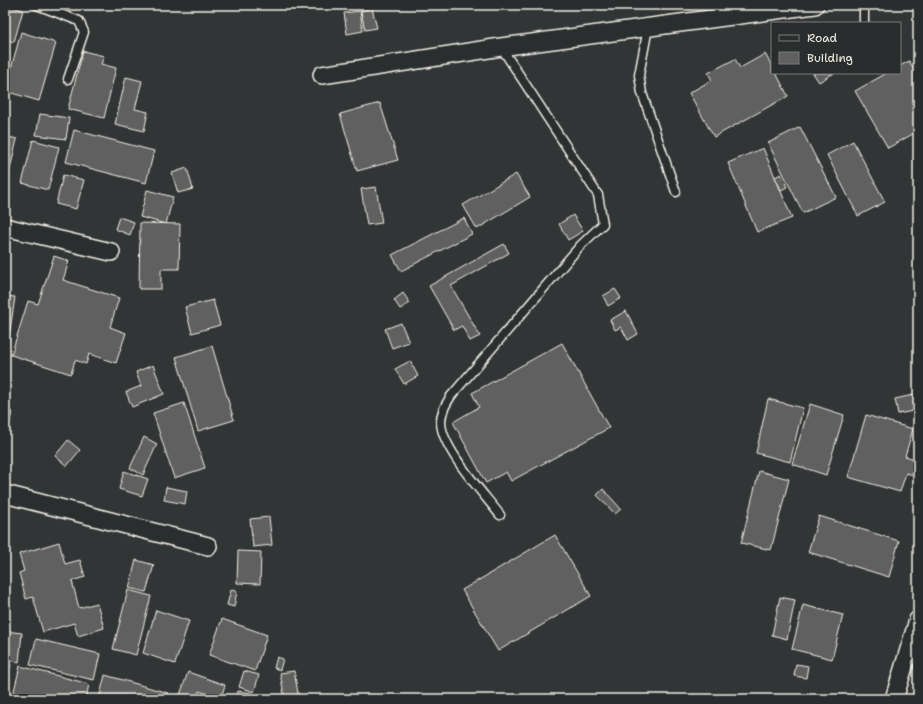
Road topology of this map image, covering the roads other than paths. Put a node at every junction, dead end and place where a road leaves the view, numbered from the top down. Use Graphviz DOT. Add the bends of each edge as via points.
graph roads {
  1 [pos="37,5"];
  2 [pos="814,5"];
  3 [pos="864,5"];
  4 [pos="864,22"];
  5 [pos="648,28"];
  6 [pos="502,47"];
  7 [pos="322,75"];
  8 [pos="68,79"];
  9 [pos="676,192"];
  10 [pos="5,227"];
  11 [pos="111,252"];
  12 [pos="5,494"];
  13 [pos="500,515"];
  14 [pos="208,546"];
  15 [pos="918,620"];
  16 [pos="894,699"];
  1 -- 8 [label="lane" via="79,21 82,27 84,32"];
  2 -- 5 [label="street"];
  3 -- 4 [label="lane"];
  5 -- 6 [label="street"];
  5 -- 9 [label="lane" via="639,75 642,93"];
  6 -- 7 [label="street"];
  6 -- 13 [label="lane" via="598,195 602,224 580,246 451,396 444,409 441,422 444,438"];
  10 -- 11 [label="street"];
  12 -- 14 [label="street"];
  15 -- 16 [label="street"];
}
